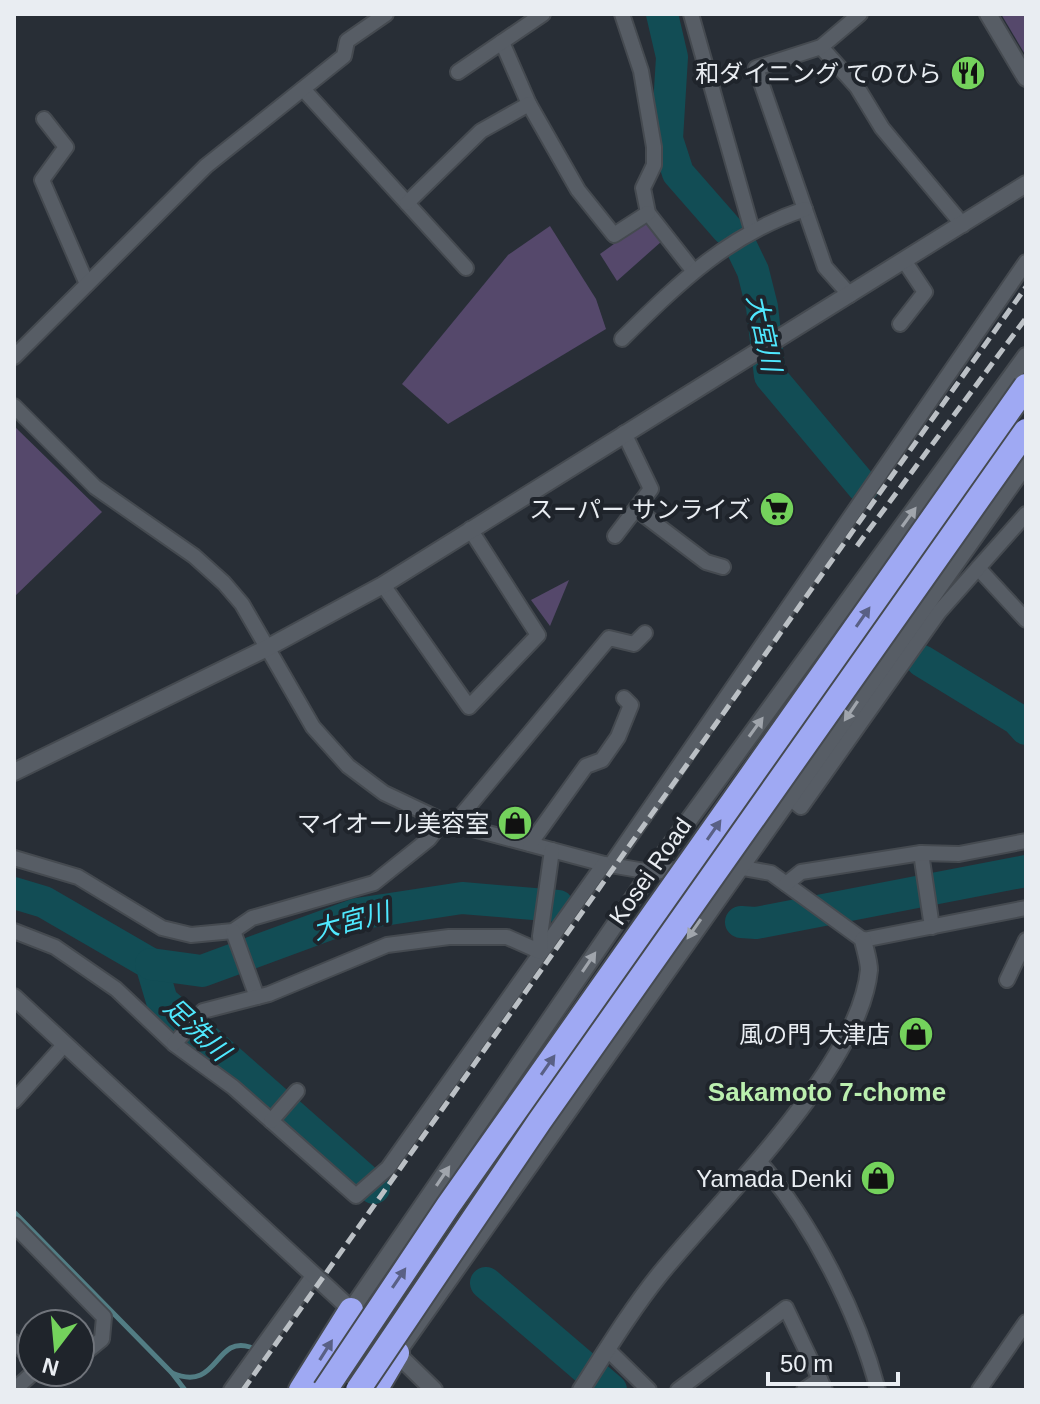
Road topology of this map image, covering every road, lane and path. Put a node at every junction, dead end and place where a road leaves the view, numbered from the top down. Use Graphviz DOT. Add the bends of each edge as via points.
graph roads {
  1 [pos="386,14"];
  2 [pos="543,14"];
  3 [pos="622,14"];
  4 [pos="691,14"];
  5 [pos="860,14"];
  6 [pos="988,14"];
  7 [pos="502,42"];
  8 [pos="821,47"];
  9 [pos="458,72"];
  10 [pos="1026,78"];
  11 [pos="303,89"];
  12 [pos="529,104"];
  13 [pos="44,119"];
  14 [pos="1026,184"];
  15 [pos="407,203"];
  16 [pos="805,209"];
  17 [pos="648,213"];
  18 [pos="963,225"];
  19 [pos="752,230"];
  20 [pos="905,262"];
  21 [pos="1026,262"];
  22 [pos="466,268"];
  23 [pos="692,269"];
  24 [pos="87,284"];
  25 [pos="850,295"];
  26 [pos="900,324"];
  27 [pos="622,339"];
  28 [pos="1026,356"];
  29 [pos="14,357"];
  30 [pos="1026,386"];
  31 [pos="14,406"];
  32 [pos="1026,431"];
  33 [pos="624,433"];
  34 [pos="1026,464"];
  35 [pos="636,509"];
  36 [pos="1026,514"];
  37 [pos="470,529"];
  38 [pos="615,536"];
  39 [pos="723,567"];
  40 [pos="978,568"];
  41 [pos="383,585"];
  42 [pos="934,607"];
  43 [pos="1026,620"];
  44 [pos="645,633"];
  45 [pos="267,648"];
  46 [pos="624,698"];
  47 [pos="14,772"];
  48 [pos="449,822"];
  49 [pos="1026,841"];
  50 [pos="530,844"];
  51 [pos="552,850"];
  52 [pos="921,854"];
  53 [pos="14,858"];
  54 [pos="607,865"];
  55 [pos="739,865"];
  56 [pos="651,872"];
  57 [pos="786,884"];
  58 [pos="1026,908"];
  59 [pos="931,926"];
  60 [pos="14,931"];
  61 [pos="233,931"];
  62 [pos="858,936"];
  63 [pos="1026,940"];
  64 [pos="541,952"];
  65 [pos="1007,980"];
  66 [pos="256,996"];
  67 [pos="14,997"];
  68 [pos="175,1043"];
  69 [pos="64,1045"];
  70 [pos="297,1091"];
  71 [pos="14,1101"];
  72 [pos="271,1121"];
  73 [pos="759,1161"];
  74 [pos="14,1225"];
  75 [pos="313,1276"];
  76 [pos="95,1308"];
  77 [pos="96,1309"];
  78 [pos="351,1310"];
  79 [pos="1026,1322"];
  80 [pos="96,1344"];
  81 [pos="606,1352"];
  82 [pos="397,1353"];
  83 [pos="822,1384"];
  84 [pos="231,1390"];
  85 [pos="301,1390"];
  86 [pos="325,1390"];
  87 [pos="358,1390"];
  88 [pos="375,1390"];
  89 [pos="434,1390"];
  90 [pos="581,1390"];
  91 [pos="649,1390"];
  92 [pos="678,1390"];
  93 [pos="804,1390"];
  94 [pos="878,1390"];
  95 [pos="979,1390"];
  1 -- 11 [label="street" via="347,41 344,56"];
  2 -- 7 [label="street"];
  3 -- 17 [label="street" via="641,71 654,147 654,165 643,188"];
  4 -- 19 [label="street" via="727,136 724,161"];
  5 -- 8 [label="street"];
  6 -- 10 [label="street"];
  7 -- 9 [label="street"];
  7 -- 12 [label="street"];
  8 -- 16 [label="street" via="756,68"];
  8 -- 18 [label="street"];
  11 -- 15 [label="street"];
  11 -- 24 [label="street" via="206,166"];
  12 -- 15 [label="street" via="481,131"];
  12 -- 17 [label="street" via="578,190 614,235"];
  13 -- 24 [label="street" via="66,147 42,180"];
  14 -- 18 [label="street"];
  15 -- 22 [label="street"];
  16 -- 19 [label="street"];
  16 -- 25 [label="street" via="825,267"];
  17 -- 23 [label="street"];
  18 -- 20 [label="street"];
  19 -- 23 [label="street"];
  20 -- 25 [label="street"];
  20 -- 26 [label="street" via="925,292"];
  21 -- 54 [label="street"];
  23 -- 27 [label="street"];
  24 -- 29 [label="street"];
  25 -- 33 [label="street"];
  56 -- 28 [label="street, one-way"];
  86 -- 30 [label="highway, Kosei Road, one-way, bridge" via="448,1206"];
  31 -- 45 [label="street" via="95,487 224,583"];
  32 -- 87 [label="highway, bridge" via="514,1159"];
  33 -- 35 [label="street" via="651,489"];
  33 -- 37 [label="street"];
  34 -- 42 [label="street"];
  35 -- 38 [label="street"];
  35 -- 39 [label="street" via="706,562"];
  36 -- 40 [label="street"];
  37 -- 41 [label="street"];
  37 -- 41 [label="street" via="538,635 469,707"];
  40 -- 42 [label="street"];
  40 -- 43 [label="street"];
  41 -- 45 [label="street"];
  42 -- 55 [label="street"];
  44 -- 48 [label="street" via="634,644 609,638"];
  45 -- 47 [label="street"];
  45 -- 48 [label="street" via="313,727 348,766 384,793"];
  46 -- 50 [label="street" via="631,705 618,737 602,760 586,766"];
  48 -- 50 [label="street"];
  48 -- 61 [label="street" via="374,883 252,918"];
  49 -- 52 [label="street" via="959,854"];
  50 -- 51 [label="street"];
  51 -- 54 [label="street"];
  51 -- 64 [label="street"];
  52 -- 57 [label="street" via="801,872"];
  52 -- 59 [label="street"];
  53 -- 61 [label="street" via="78,877 162,928 191,935"];
  54 -- 56 [label="street"];
  54 -- 64 [label="street"];
  55 -- 56 [label="street"];
  55 -- 57 [label="street" via="771,873"];
  55 -- 82 [label="street, one-way"];
  78 -- 56 [label="street, one-way"];
  57 -- 62 [label="street"];
  58 -- 59 [label="street"];
  59 -- 62 [label="street"];
  60 -- 68 [label="street" via="55,947 116,989"];
  61 -- 66 [label="street"];
  62 -- 73 [label="street" via="869,969 857,1014 837,1055"];
  63 -- 65 [label="street"];
  64 -- 66 [label="street" via="507,937 387,945"];
  64 -- 72 [label="street" via="388,1168 356,1196"];
  66 -- 68 [label="street" via="203,1011"];
  67 -- 69 [label="street"];
  68 -- 72 [label="street"];
  69 -- 71 [label="street"];
  69 -- 75 [label="street"];
  70 -- 72 [label="street"];
  73 -- 81 [label="street" via="660,1275"];
  73 -- 94 [label="street" via="793,1201 866,1346"];
  74 -- 76 [label="street"];
  75 -- 78 [label="street"];
  75 -- 84 [label="street"];
  77 -- 80 [label="street" via="104,1317 102,1339"];
  78 -- 82 [label="street"];
  85 -- 78 [label="highway, one-way"];
  79 -- 95 [label="street"];
  81 -- 90 [label="street"];
  81 -- 91 [label="street"];
  82 -- 88 [label="highway"];
  82 -- 89 [label="street"];
  83 -- 92 [label="street" via="786,1308"];
  83 -- 93 [label="street"];
}
